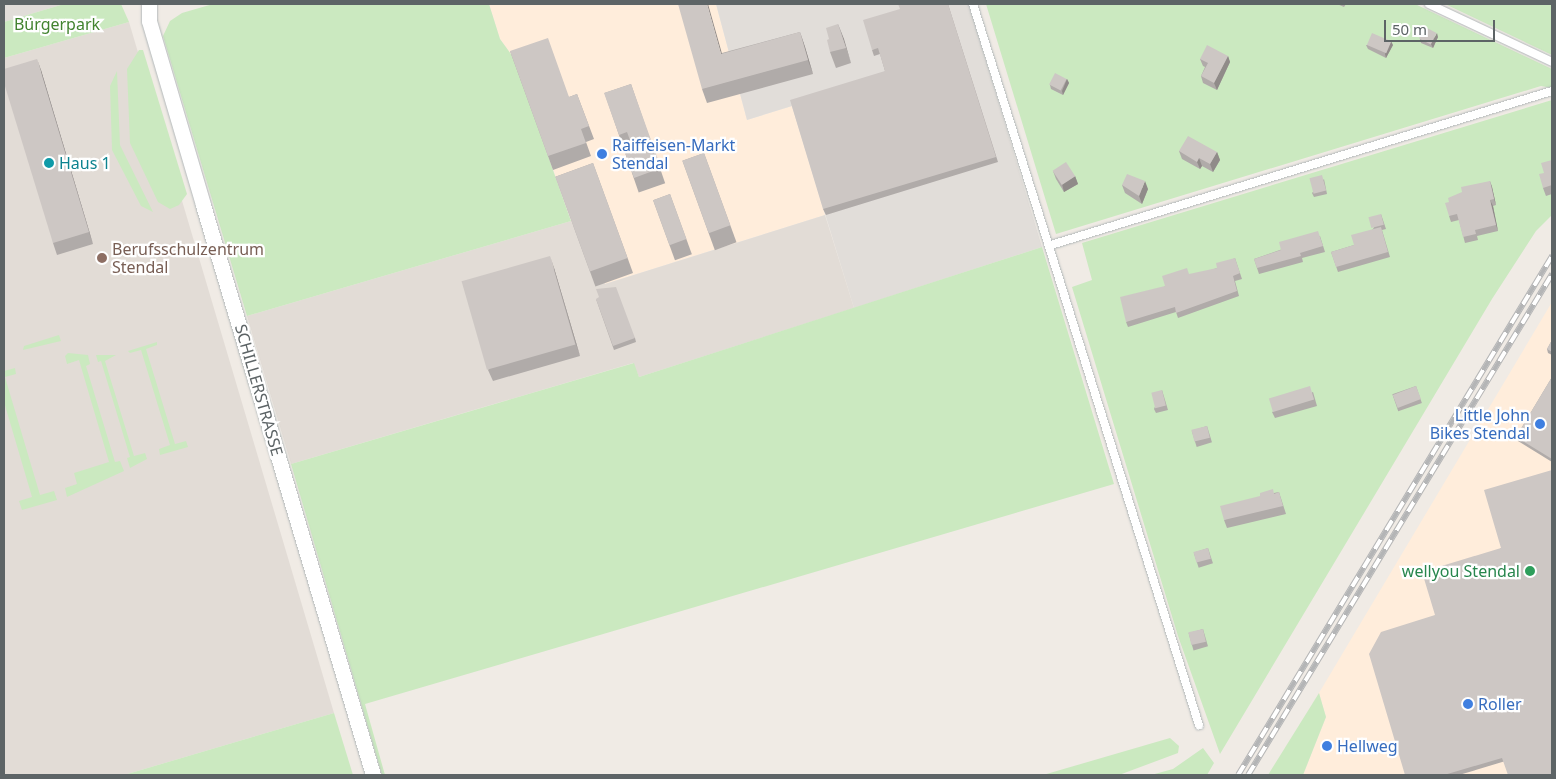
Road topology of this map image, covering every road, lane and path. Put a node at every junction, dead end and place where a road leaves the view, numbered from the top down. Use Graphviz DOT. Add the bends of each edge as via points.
graph roads {
  1 [pos="149,4"];
  2 [pos="974,4"];
  3 [pos="1429,4"];
  4 [pos="1552,62"];
  5 [pos="1552,91"];
  6 [pos="1050,245"];
  7 [pos="1199,725"];
  8 [pos="373,775"];
  1 -- 8 [label="street, SCHILLERSTRASSE" via="149,21 202,205"];
  2 -- 6 [label="lane"];
  3 -- 4 [label="lane"];
  5 -- 6 [label="lane"];
  6 -- 7 [label="lane"];
}
